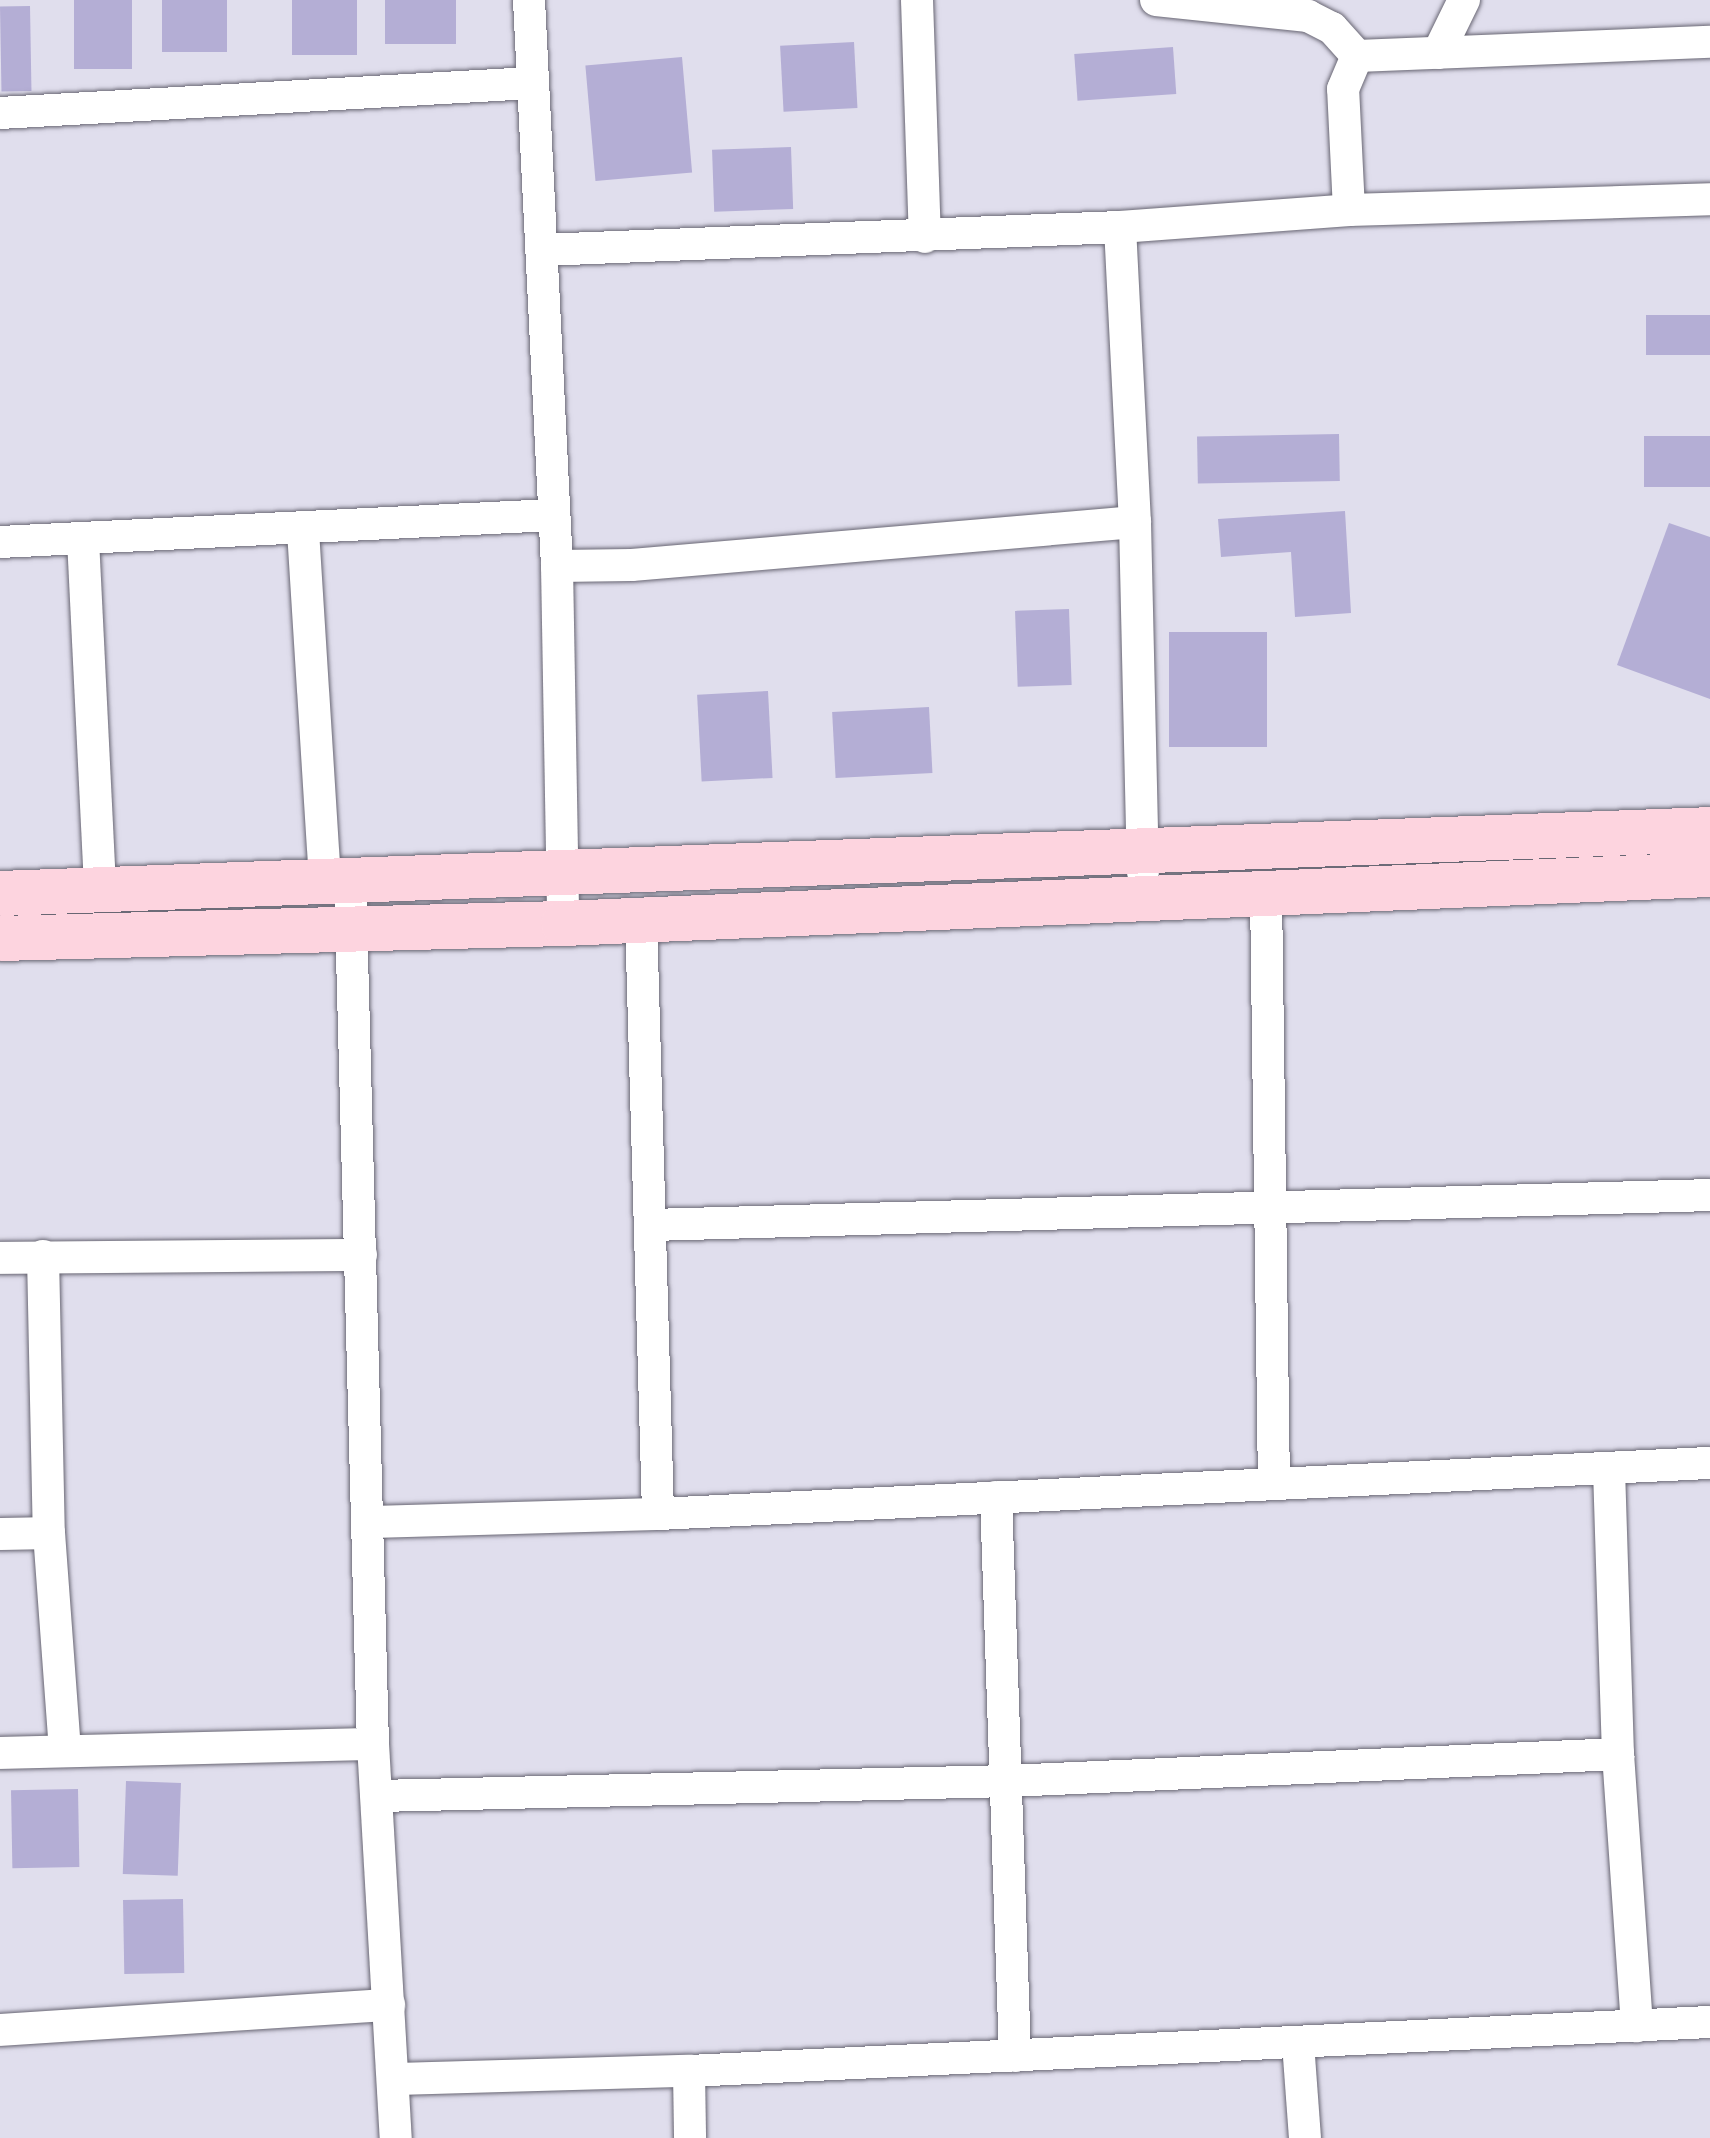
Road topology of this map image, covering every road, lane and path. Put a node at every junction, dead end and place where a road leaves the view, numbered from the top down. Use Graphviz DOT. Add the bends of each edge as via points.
graph roads {
  1 [pos="529,0"];
  2 [pos="917,0"];
  3 [pos="1156,0"];
  4 [pos="1464,0"];
  5 [pos="1283,6"];
  6 [pos="1710,42"];
  7 [pos="1438,53"];
  8 [pos="1357,56"];
  9 [pos="531,83"];
  10 [pos="0,113"];
  11 [pos="1710,199"];
  12 [pos="1349,210"];
  13 [pos="1120,227"];
  14 [pos="925,237"];
  15 [pos="542,250"];
  16 [pos="553,515"];
  17 [pos="1135,522"];
  18 [pos="304,531"];
  19 [pos="83,540"];
  20 [pos="0,542"];
  21 [pos="557,566"];
  22 [pos="1710,830"];
  23 [pos="1140,850"];
  24 [pos="561,870"];
  25 [pos="1710,874"];
  26 [pos="338,880"];
  27 [pos="100,888"];
  28 [pos="1266,892"];
  29 [pos="0,893"];
  30 [pos="1147,900"];
  31 [pos="640,919"];
  32 [pos="563,923"];
  33 [pos="350,929"];
  34 [pos="0,938"];
  35 [pos="1710,1195"];
  36 [pos="1270,1208"];
  37 [pos="651,1224"];
  38 [pos="360,1255"];
  39 [pos="43,1256"];
  40 [pos="0,1258"];
  41 [pos="1710,1463"];
  42 [pos="1609,1469"];
  43 [pos="1274,1484"];
  44 [pos="996,1498"];
  45 [pos="658,1514"];
  46 [pos="370,1522"];
  47 [pos="49,1533"];
  48 [pos="0,1534"];
  49 [pos="373,1744"];
  50 [pos="64,1749"];
  51 [pos="0,1754"];
  52 [pos="1618,1754"];
  53 [pos="1008,1780"];
  54 [pos="378,1796"];
  55 [pos="389,2005"];
  56 [pos="1710,2022"];
  57 [pos="1637,2026"];
  58 [pos="0,2030"];
  59 [pos="1298,2042"];
  60 [pos="1015,2056"];
  61 [pos="689,2071"];
  62 [pos="395,2079"];
  63 [pos="396,2138"];
  64 [pos="690,2138"];
  65 [pos="1305,2138"];
  1 -- 9 [label="street"];
  2 -- 14 [label="street"];
  3 -- 5 [label="street"];
  4 -- 7 [label="street"];
  5 -- 8 [label="street" via="1332,28"];
  6 -- 7 [label="street"];
  7 -- 8 [label="street"];
  8 -- 12 [label="street" via="1343,89"];
  9 -- 10 [label="street"];
  9 -- 15 [label="street"];
  11 -- 12 [label="street"];
  12 -- 13 [label="street"];
  13 -- 14 [label="street"];
  13 -- 17 [label="street"];
  14 -- 15 [label="street"];
  15 -- 16 [label="street"];
  16 -- 18 [label="street"];
  16 -- 21 [label="street"];
  17 -- 21 [label="street"];
  17 -- 23 [label="street"];
  18 -- 19 [label="street"];
  18 -- 26 [label="street"];
  19 -- 20 [label="street"];
  19 -- 27 [label="street"];
  21 -- 24 [label="street"];
  22 -- 23 [label="street"];
  23 -- 24 [label="street"];
  23 -- 30 [label="street"];
  24 -- 26 [label="street"];
  24 -- 32 [label="street"];
  25 -- 28 [label="street"];
  26 -- 27 [label="street"];
  26 -- 33 [label="street"];
  27 -- 29 [label="street"];
  28 -- 30 [label="street"];
  28 -- 36 [label="street"];
  30 -- 31 [label="street"];
  31 -- 32 [label="street"];
  31 -- 37 [label="street"];
  32 -- 33 [label="street"];
  33 -- 34 [label="street"];
  33 -- 38 [label="street"];
  35 -- 36 [label="street"];
  36 -- 37 [label="street"];
  36 -- 43 [label="street"];
  37 -- 45 [label="street"];
  38 -- 39 [label="street"];
  38 -- 46 [label="street"];
  39 -- 40 [label="street"];
  39 -- 47 [label="street"];
  41 -- 42 [label="street"];
  42 -- 43 [label="street"];
  42 -- 52 [label="street"];
  43 -- 44 [label="street"];
  44 -- 45 [label="street"];
  44 -- 53 [label="street"];
  45 -- 46 [label="street"];
  46 -- 49 [label="street"];
  47 -- 48 [label="street"];
  47 -- 50 [label="street"];
  49 -- 50 [label="street"];
  49 -- 54 [label="street"];
  50 -- 51 [label="street"];
  52 -- 53 [label="street"];
  52 -- 57 [label="street"];
  53 -- 54 [label="street"];
  53 -- 60 [label="street"];
  54 -- 55 [label="street"];
  55 -- 58 [label="street"];
  55 -- 62 [label="street"];
  56 -- 57 [label="street"];
  57 -- 59 [label="street"];
  59 -- 60 [label="street"];
  59 -- 65 [label="street"];
  60 -- 61 [label="street"];
  61 -- 62 [label="street"];
  61 -- 64 [label="street"];
  62 -- 63 [label="street"];
}
